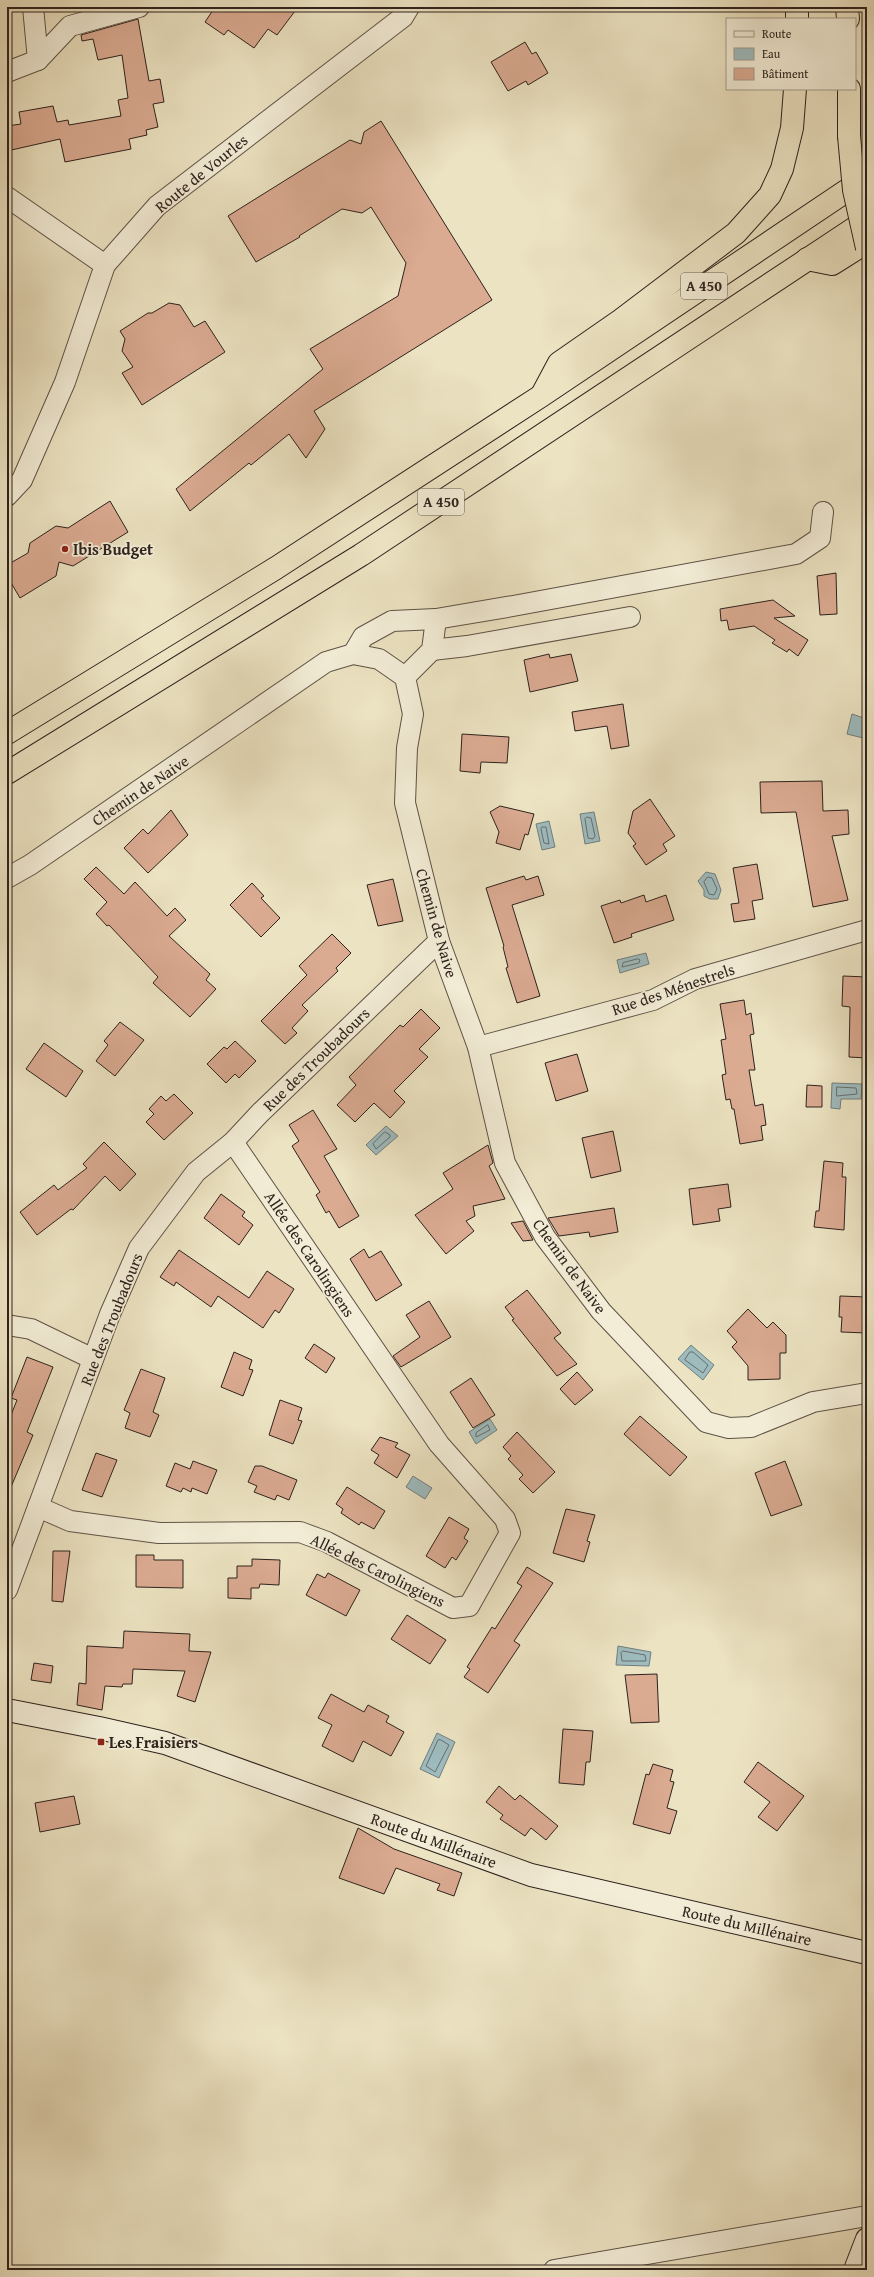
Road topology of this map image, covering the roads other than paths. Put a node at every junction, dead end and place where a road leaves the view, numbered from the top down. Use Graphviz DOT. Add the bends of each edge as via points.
graph roads {
  1 [pos="139,7"];
  2 [pos="409,7"];
  3 [pos="797,7"];
  4 [pos="847,7"];
  5 [pos="33,8"];
  6 [pos="797,18"];
  7 [pos="848,18"];
  8 [pos="38,60"];
  9 [pos="7,72"];
  10 [pos="795,90"];
  11 [pos="849,90"];
  12 [pos="867,177"];
  13 [pos="7,197"];
  14 [pos="867,220"];
  15 [pos="867,242"];
  16 [pos="867,248"];
  17 [pos="807,259"];
  18 [pos="105,265"];
  19 [pos="541,396"];
  20 [pos="7,496"];
  21 [pos="824,512"];
  22 [pos="630,617"];
  23 [pos="436,619"];
  24 [pos="432,650"];
  25 [pos="353,654"];
  26 [pos="405,677"];
  27 [pos="7,733"];
  28 [pos="7,773"];
  29 [pos="7,878"];
  30 [pos="867,930"];
  31 [pos="439,941"];
  32 [pos="478,1047"];
  33 [pos="233,1142"];
  34 [pos="7,1325"];
  35 [pos="93,1359"];
  36 [pos="867,1393"];
  37 [pos="38,1507"];
  38 [pos="7,1590"];
  39 [pos="7,1709"];
  40 [pos="867,1953"];
  41 [pos="867,2216"];
  42 [pos="867,2239"];
  43 [pos="554,2270"];
  44 [pos="855,2270"];
  1 -- 8 [label="street" via="70,26"];
  2 -- 18 [label="street, Route de Vourles" via="403,17 158,206"];
  3 -- 6 [label="highway"];
  4 -- 7 [label="highway"];
  5 -- 8 [label="street"];
  8 -- 9 [label="street"];
  10 -- 19 [label="highway" via="792,128 782,169 770,195 736,233 621,320 559,362"];
  11 -- 16 [label="highway, bridge" via="849,136 854,190"];
  12 -- 19 [label="highway, A 450"];
  13 -- 18 [label="street"];
  14 -- 17 [label="highway, A 450"];
  15 -- 17 [label="highway" via="832,264"];
  17 -- 28 [label="highway, A 450" via="361,555"];
  18 -- 20 [label="street, Route de Vourles" via="65,382 22,480"];
  19 -- 27 [label="highway, A 450" via="276,568"];
  21 -- 23 [label="street" via="820,538 796,554"];
  22 -- 24 [label="street"];
  23 -- 24 [label="street"];
  23 -- 25 [label="street" via="392,621 363,637"];
  24 -- 26 [label="street"];
  25 -- 26 [label="street, Chemin de Naive" via="379,660"];
  25 -- 29 [label="street, Chemin de Naive" via="326,662 30,865"];
  26 -- 31 [label="street, Chemin de Naive" via="413,714 407,748 405,803"];
  30 -- 32 [label="street, Rue des Ménestrels" via="695,979 652,1000"];
  31 -- 32 [label="street, Chemin de Naive"];
  31 -- 33 [label="street, Rue des Troubadours"];
  32 -- 36 [label="street, Chemin de Naive" via="504,1163 546,1237 601,1311 706,1422 730,1428 751,1427 813,1402"];
  33 -- 35 [label="street, Rue des Troubadours" via="196,1172 139,1248"];
  33 -- 37 [label="street, Allée des Carolingiens" via="439,1444 504,1520 510,1533 469,1606 453,1608 327,1542 300,1532 159,1533 70,1521"];
  34 -- 35 [label="street" via="31,1329"];
  35 -- 37 [label="street, Rue des Troubadours"];
  37 -- 38 [label="street, Rue des Troubadours"];
  39 -- 40 [label="street, Route du Millénaire" via="165,1743 531,1875"];
  41 -- 43 [label="street"];
  42 -- 44 [label="street"];
}
